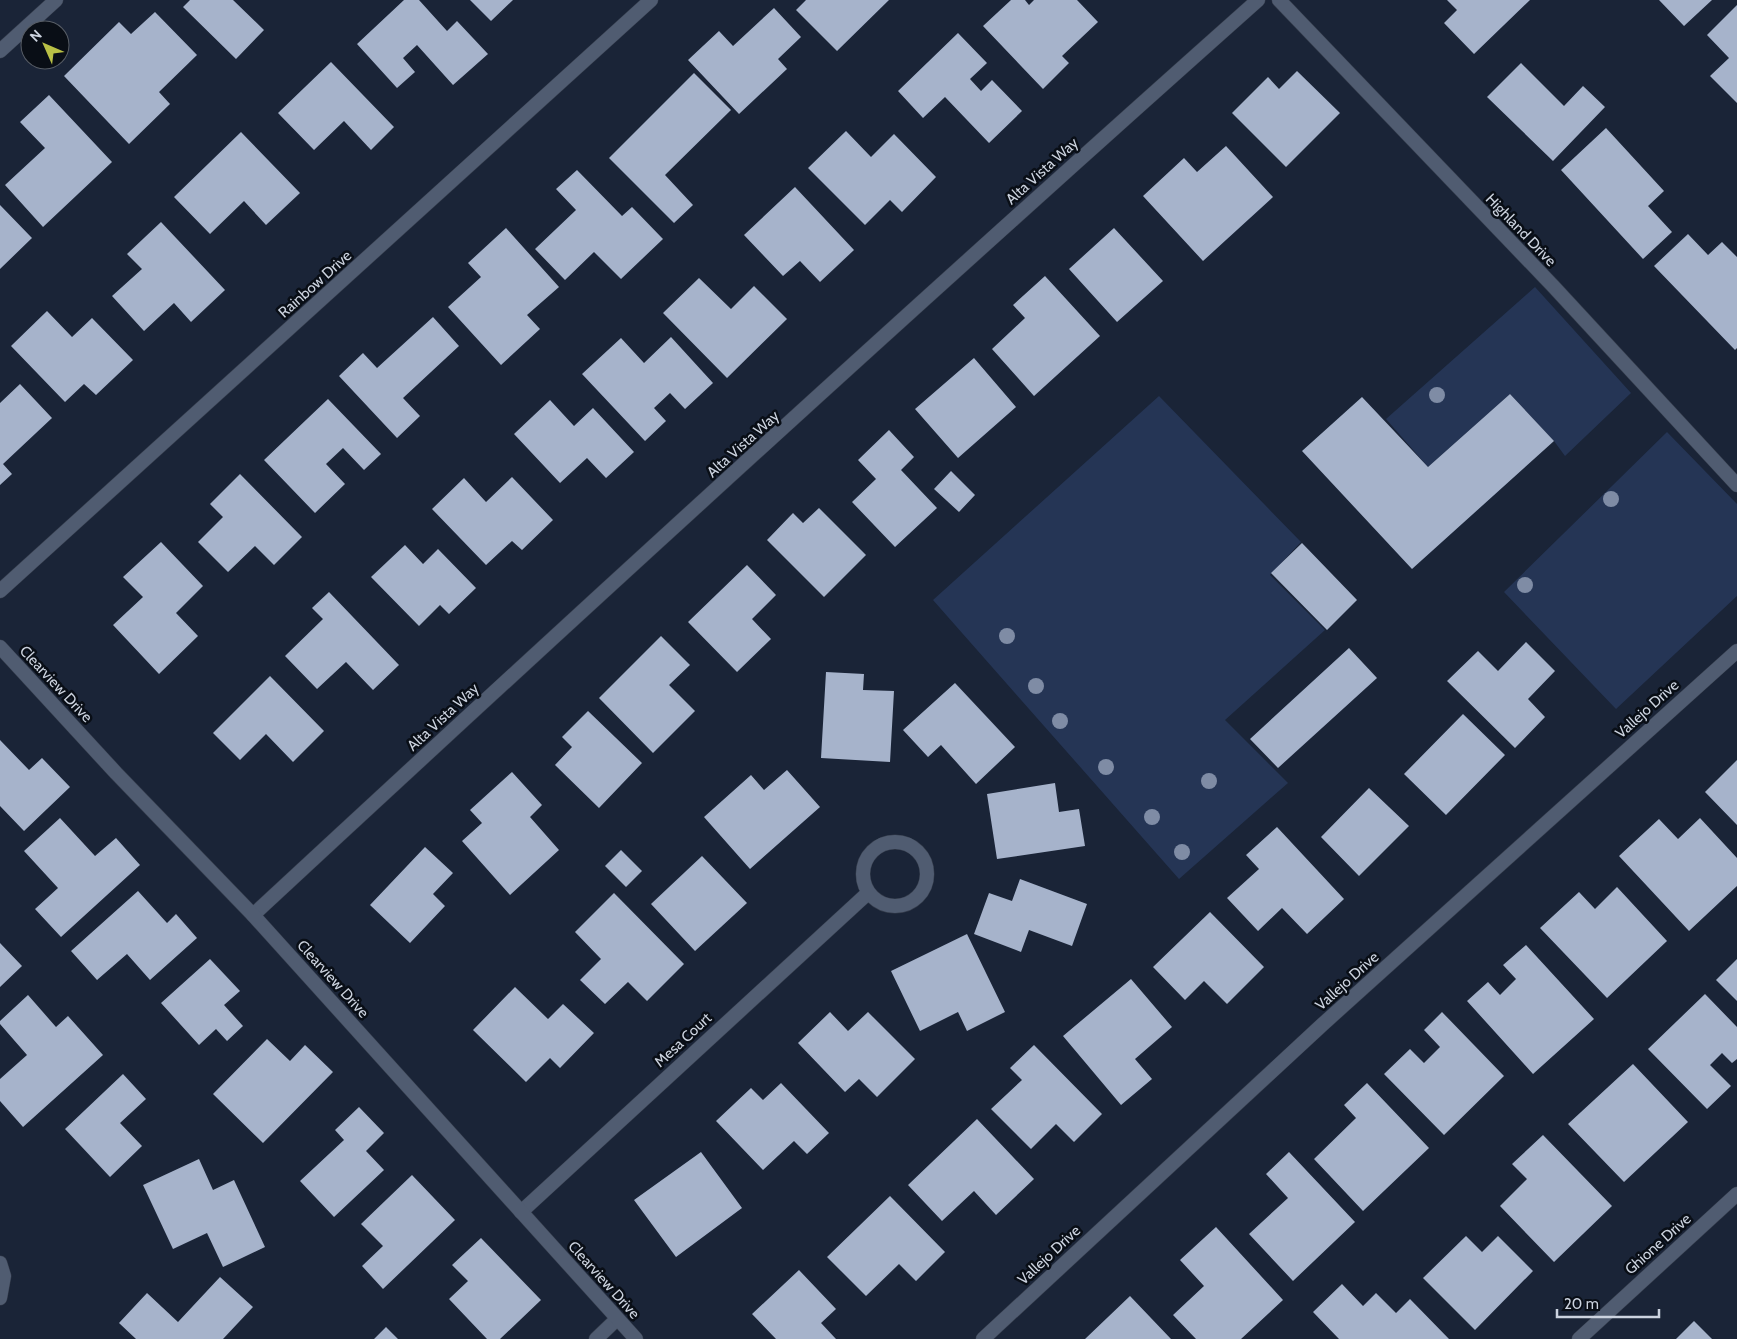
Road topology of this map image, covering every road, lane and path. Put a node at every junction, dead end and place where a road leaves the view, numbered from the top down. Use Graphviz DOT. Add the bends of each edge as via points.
graph roads {
  1 [pos="56,0"];
  2 [pos="650,0"];
  3 [pos="1258,0"];
  4 [pos="1279,0"];
  5 [pos="0,51"];
  6 [pos="1737,485"];
  7 [pos="0,591"];
  8 [pos="0,647"];
  9 [pos="1737,651"];
  10 [pos="868,892"];
  11 [pos="253,916"];
  12 [pos="1737,1194"];
  13 [pos="521,1212"];
  14 [pos="2,1270"];
  15 [pos="0,1298"];
  16 [pos="617,1319"];
  17 [pos="596,1339"];
  18 [pos="636,1339"];
  19 [pos="983,1339"];
  20 [pos="1579,1339"];
  1 -- 5 [label="street"];
  2 -- 7 [label="street, Rainbow Drive"];
  3 -- 11 [label="street, Alta Vista Way" via="996,234"];
  4 -- 6 [label="street, Highland Drive" via="1553,286"];
  8 -- 11 [label="street, Clearview Drive"];
  9 -- 19 [label="street, Vallejo Drive" via="1323,1024"];
  10 -- 10 [label="street" via="882,905 896,907 913,903 925,890 928,871 924,857 911,845 894,841 876,848 862,872"];
  10 -- 13 [label="street, Mesa Court"];
  11 -- 13 [label="street, Clearview Drive"];
  12 -- 20 [label="street, Ghione Drive"];
  13 -- 16 [label="street, Clearview Drive"];
  14 -- 15 [label="street"];
  16 -- 17 [label="street"];
  16 -- 18 [label="street, Clearview Drive"];
}
